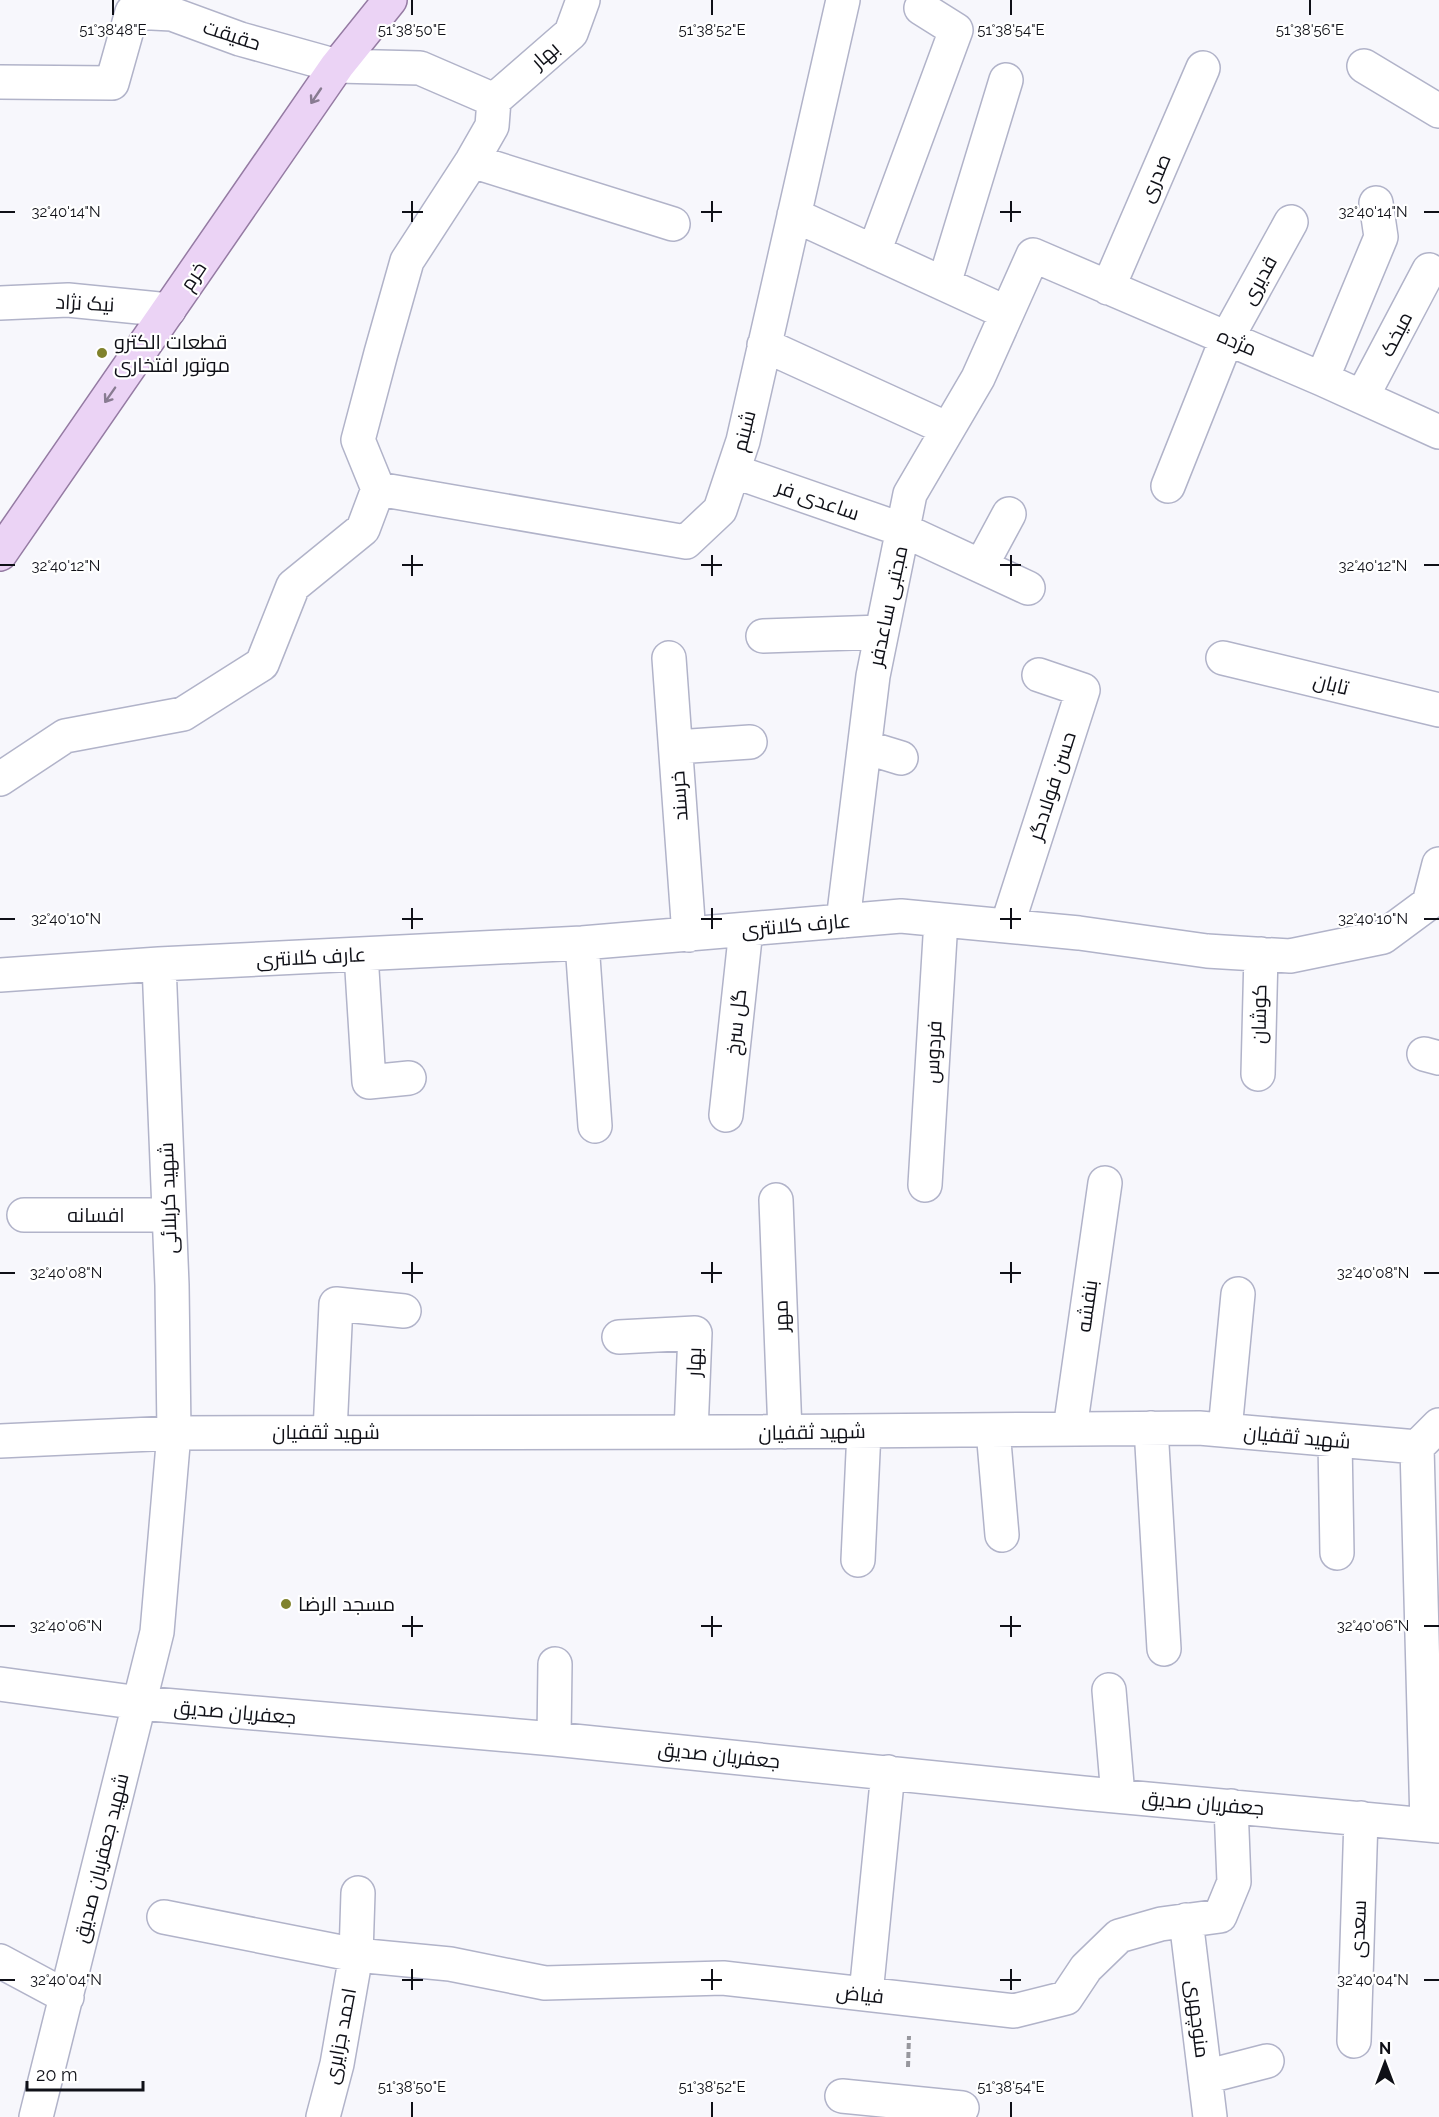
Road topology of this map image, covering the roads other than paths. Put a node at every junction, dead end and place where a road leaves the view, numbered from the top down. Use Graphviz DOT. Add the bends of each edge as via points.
graph roads {
  1 [pos="390,0"];
  2 [pos="583,0"];
  3 [pos="843,0"];
  4 [pos="131,6"];
  5 [pos="921,8"];
  6 [pos="337,66"];
  7 [pos="1364,66"];
  8 [pos="1203,68"];
  9 [pos="1006,80"];
  10 [pos="0,81"];
  11 [pos="494,100"];
  12 [pos="1438,108"];
  13 [pos="472,161"];
  14 [pos="1376,203"];
  15 [pos="794,215"];
  16 [pos="1291,222"];
  17 [pos="673,224"];
  18 [pos="874,252"];
  19 [pos="1033,255"];
  20 [pos="1429,270"];
  21 [pos="944,284"];
  22 [pos="1108,288"];
  23 [pos="0,303"];
  24 [pos="170,310"];
  25 [pos="1007,313"];
  26 [pos="1227,338"];
  27 [pos="764,345"];
  28 [pos="1322,379"];
  29 [pos="1362,397"];
  30 [pos="948,429"];
  31 [pos="1439,432"];
  32 [pos="733,471"];
  33 [pos="1168,486"];
  34 [pos="378,489"];
  35 [pos="1009,514"];
  36 [pos="903,530"];
  37 [pos="0,554"];
  38 [pos="981,566"];
  39 [pos="1028,588"];
  40 [pos="882,632"];
  41 [pos="763,636"];
  42 [pos="669,658"];
  43 [pos="1223,658"];
  44 [pos="1039,675"];
  45 [pos="1439,710"];
  46 [pos="750,742"];
  47 [pos="676,747"];
  48 [pos="864,747"];
  49 [pos="901,758"];
  50 [pos="0,779"];
  51 [pos="1439,864"];
  52 [pos="1428,915"];
  53 [pos="941,920"];
  54 [pos="843,921"];
  55 [pos="1007,926"];
  56 [pos="746,929"];
  57 [pos="689,934"];
  58 [pos="582,944"];
  59 [pos="361,954"];
  60 [pos="1261,954"];
  61 [pos="159,964"];
  62 [pos="0,975"];
  63 [pos="1258,1074"];
  64 [pos="409,1078"];
  65 [pos="726,1115"];
  66 [pos="595,1126"];
  67 [pos="1105,1183"];
  68 [pos="925,1185"];
  69 [pos="776,1200"];
  70 [pos="24,1215"];
  71 [pos="169,1215"];
  72 [pos="1238,1294"];
  73 [pos="404,1311"];
  74 [pos="619,1337"];
  75 [pos="1151,1428"];
  76 [pos="1070,1429"];
  77 [pos="993,1430"];
  78 [pos="1225,1430"];
  79 [pos="864,1431"];
  80 [pos="330,1432"];
  81 [pos="691,1432"];
  82 [pos="785,1432"];
  83 [pos="174,1433"];
  84 [pos="1428,1436"];
  85 [pos="1335,1441"];
  86 [pos="0,1442"];
  87 [pos="1002,1535"];
  88 [pos="1337,1553"];
  89 [pos="858,1560"];
  90 [pos="1164,1649"];
  91 [pos="555,1664"];
  92 [pos="0,1684"];
  93 [pos="1109,1690"];
  94 [pos="140,1703"];
  95 [pos="554,1739"];
  96 [pos="888,1772"];
  97 [pos="1118,1796"];
  98 [pos="1231,1806"];
  99 [pos="1361,1818"];
  100 [pos="1433,1825"];
  101 [pos="358,1893"];
  102 [pos="164,1917"];
  103 [pos="1186,1920"];
  104 [pos="356,1956"];
  105 [pos="0,1961"];
  106 [pos="866,1994"];
  107 [pos="67,1997"];
  108 [pos="1354,2041"];
  109 [pos="1267,2061"];
  110 [pos="1205,2077"];
  111 [pos="842,2096"];
  112 [pos="963,2108"];
  113 [pos="907,2110"];
  114 [pos="36,2117"];
  115 [pos="323,2117"];
  116 [pos="1210,2117"];
  1 -- 6 [label="main road, خرم"];
  2 -- 11 [label="street, بهار" via="571,33"];
  3 -- 15 [label="street, شبنم"];
  4 -- 6 [label="street, حقیقت" via="172,14 240,39"];
  4 -- 10 [label="street, حقیقت" via="112,83"];
  5 -- 18 [label="street" via="956,30"];
  6 -- 11 [label="street, حقیقت" via="420,68"];
  6 -- 24 [label="main road, خرم, one-way"];
  7 -- 12 [label="street"];
  8 -- 22 [label="street, صدری"];
  9 -- 21 [label="street"];
  11 -- 13 [label="street" via="492,126"];
  13 -- 17 [label="street"];
  13 -- 34 [label="street" via="407,261 358,440"];
  14 -- 28 [label="street" via="1381,237"];
  15 -- 18 [label="street"];
  15 -- 27 [label="street, شبنم"];
  16 -- 26 [label="street, قدیری"];
  18 -- 21 [label="street"];
  19 -- 22 [label="street, مژده"];
  19 -- 25 [label="street, مجتبی ساعدفر"];
  20 -- 29 [label="street, میخک"];
  21 -- 25 [label="street"];
  22 -- 26 [label="street, مژده"];
  23 -- 24 [label="street, نیک نژاد" via="68,300"];
  24 -- 37 [label="main road, خرم, one-way"];
  25 -- 30 [label="street, مجتبی ساعدفر" via="978,378"];
  26 -- 28 [label="street, مژده"];
  26 -- 33 [label="street, قدیری"];
  27 -- 30 [label="street"];
  27 -- 32 [label="street, شبنم"];
  28 -- 29 [label="street, مژده"];
  29 -- 31 [label="street, مژده"];
  30 -- 36 [label="street, مجتبی ساعدفر" via="910,494"];
  32 -- 34 [label="street, شبنم" via="720,510 686,542"];
  32 -- 36 [label="street, ساعدی فر"];
  34 -- 50 [label="street" via="363,529 293,586 262,664 183,714 65,736"];
  35 -- 38 [label="street"];
  36 -- 38 [label="street, ساعدی فر"];
  36 -- 40 [label="street, مجتبی ساعدفر"];
  38 -- 39 [label="street, ساعدی فر"];
  40 -- 41 [label="street"];
  40 -- 48 [label="street, مجتبی ساعدفر"];
  42 -- 47 [label="street, خرسند"];
  43 -- 45 [label="street, تابان"];
  44 -- 55 [label="street, حسن فولادگر" via="1083,690"];
  46 -- 47 [label="street"];
  47 -- 57 [label="street, خرسند"];
  48 -- 49 [label="street"];
  48 -- 54 [label="street, مجتبی ساعدفر"];
  51 -- 52 [label="street, عارف کلانتری"];
  52 -- 60 [label="street, عارف کلانتری" via="1383,937 1290,956"];
  53 -- 54 [label="street, عارف کلانتری" via="901,916"];
  53 -- 55 [label="street, عارف کلانتری"];
  53 -- 68 [label="street, فردوس"];
  54 -- 56 [label="street, عارف کلانتری"];
  55 -- 60 [label="street, عارف کلانتری"];
  56 -- 57 [label="street, عارف کلانتری"];
  56 -- 65 [label="street, گل سرخ"];
  57 -- 58 [label="street, عارف کلانتری"];
  58 -- 59 [label="street, عارف کلانتری"];
  58 -- 66 [label="street"];
  59 -- 61 [label="street, عارف کلانتری"];
  59 -- 64 [label="street" via="369,1082"];
  60 -- 63 [label="street, کوشان"];
  61 -- 62 [label="street, عارف کلانتری"];
  61 -- 71 [label="street, شهید کربلائی"];
  67 -- 76 [label="street, بنفشه"];
  69 -- 82 [label="street, مهر"];
  70 -- 71 [label="street, افسانه"];
  71 -- 83 [label="street, شهید کربلائی"];
  72 -- 78 [label="street"];
  73 -- 80 [label="street" via="336,1304"];
  74 -- 81 [label="street, بهار" via="695,1333"];
  75 -- 76 [label="street, شهید ثقفیان"];
  75 -- 78 [label="street, شهید ثقفیان"];
  75 -- 90 [label="street"];
  76 -- 77 [label="street, شهید ثقفیان"];
  77 -- 79 [label="street, شهید ثقفیان"];
  77 -- 87 [label="street"];
  78 -- 85 [label="street, شهید ثقفیان"];
  79 -- 82 [label="street, شهید ثقفیان"];
  79 -- 89 [label="street"];
  80 -- 81 [label="street, شهید ثقفیان"];
  80 -- 83 [label="street, شهید ثقفیان"];
  81 -- 82 [label="street, شهید ثقفیان"];
  83 -- 86 [label="street, شهید ثقفیان"];
  83 -- 94 [label="street, شهید کربلائی" via="157,1632"];
  84 -- 85 [label="street, شهید ثقفیان"];
  84 -- 100 [label="street"];
  85 -- 88 [label="street"];
  91 -- 95 [label="street"];
  92 -- 94 [label="street, جعفریان صدیق"];
  93 -- 97 [label="street"];
  94 -- 95 [label="street, جعفریان صدیق"];
  94 -- 107 [label="street, شهید جعفریان صدیق"];
  95 -- 96 [label="street, جعفریان صدیق"];
  96 -- 97 [label="street, جعفریان صدیق"];
  96 -- 106 [label="street"];
  97 -- 98 [label="street, جعفریان صدیق"];
  98 -- 99 [label="street, جعفریان صدیق"];
  98 -- 103 [label="street, فیاض" via="1234,1882 1220,1916"];
  99 -- 100 [label="street, جعفریان صدیق"];
  99 -- 108 [label="street, سعدی"];
  101 -- 104 [label="street, احمد جزایری"];
  102 -- 104 [label="street, فیاض"];
  103 -- 106 [label="street, فیاض" via="1119,1936 1086,1968 1066,1998 1014,2011"];
  103 -- 110 [label="street, منوچهری"];
  104 -- 106 [label="street, فیاض" via="450,1964 545,1983 723,1978"];
  104 -- 115 [label="street, احمد جزایری" via="337,2064"];
  105 -- 107 [label="street"];
  107 -- 114 [label="street, شهید جعفریان صدیق"];
  109 -- 110 [label="street"];
  110 -- 116 [label="street, منوچهری"];
  111 -- 113 [label="street"];
  112 -- 113 [label="street"];
}
